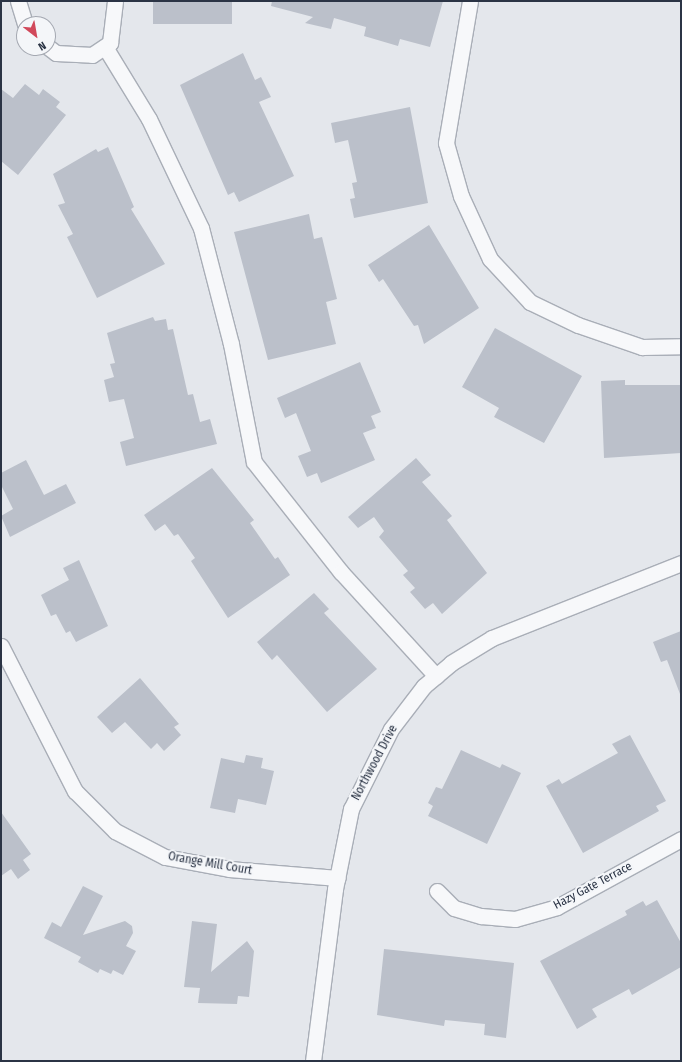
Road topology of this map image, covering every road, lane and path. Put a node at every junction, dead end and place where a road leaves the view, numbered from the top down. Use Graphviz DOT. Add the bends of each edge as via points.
graph roads {
  1 [pos="18,1"];
  2 [pos="115,1"];
  3 [pos="470,1"];
  4 [pos="23,16"];
  5 [pos="105,47"];
  6 [pos="56,53"];
  7 [pos="681,346"];
  8 [pos="681,563"];
  9 [pos="1,646"];
  10 [pos="436,676"];
  11 [pos="681,839"];
  12 [pos="338,878"];
  13 [pos="437,891"];
  14 [pos="313,1061"];
  1 -- 4 [label="street"];
  2 -- 5 [label="street" via="110,43"];
  3 -- 7 [label="street" via="446,143 460,196 490,259 530,302 578,325 642,346"];
  5 -- 6 [label="street" via="92,55"];
  5 -- 10 [label="street" via="149,119 201,228 231,344 254,462 341,572"];
  8 -- 10 [label="street, Northwood Drive" via="492,638"];
  9 -- 12 [label="street, Orange Mill Court" via="75,791 115,831 165,857 229,869"];
  10 -- 12 [label="street, Northwood Drive" via="391,728 351,809"];
  11 -- 13 [label="street, Hazy Gate Terrace" via="558,907 515,919 481,916 454,908"];
  12 -- 14 [label="street, Northwood Drive"];
}
